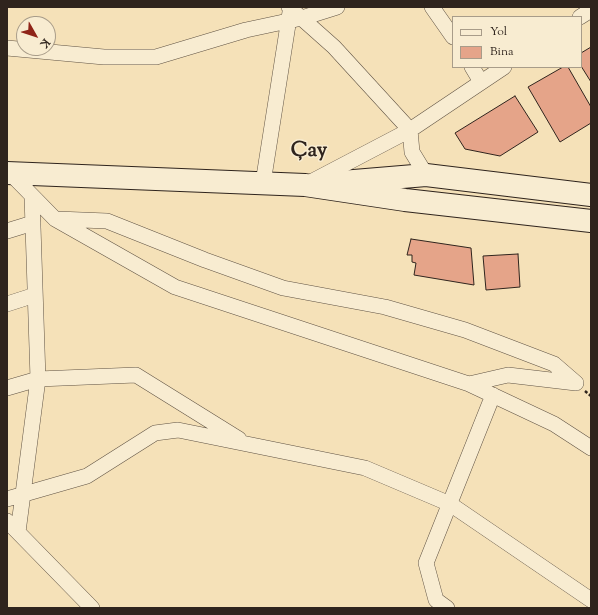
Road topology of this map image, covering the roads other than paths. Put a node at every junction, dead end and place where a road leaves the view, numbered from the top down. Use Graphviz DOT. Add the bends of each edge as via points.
graph roads {
  1 [pos="337,7"];
  2 [pos="432,7"];
  3 [pos="591,10"];
  4 [pos="292,12"];
  5 [pos="582,16"];
  6 [pos="452,36"];
  7 [pos="7,48"];
  8 [pos="473,68"];
  9 [pos="502,68"];
  10 [pos="481,82"];
  11 [pos="410,130"];
  12 [pos="8,173"];
  13 [pos="426,175"];
  14 [pos="263,183"];
  15 [pos="305,185"];
  16 [pos="591,195"];
  17 [pos="32,196"];
  18 [pos="55,219"];
  19 [pos="591,220"];
  20 [pos="33,224"];
  21 [pos="7,231"];
  22 [pos="35,295"];
  23 [pos="7,304"];
  24 [pos="38,379"];
  25 [pos="469,384"];
  26 [pos="7,388"];
  27 [pos="493,395"];
  28 [pos="248,444"];
  29 [pos="591,448"];
  30 [pos="23,494"];
  31 [pos="7,499"];
  32 [pos="450,504"];
  33 [pos="7,521"];
  34 [pos="18,532"];
  35 [pos="589,594"];
  36 [pos="92,608"];
  37 [pos="447,608"];
  1 -- 4 [label="street"];
  2 -- 6 [label="street"];
  3 -- 5 [label="street"];
  4 -- 7 [label="street" via="246,30 156,57 104,57"];
  4 -- 11 [label="street" via="334,47"];
  4 -- 14 [label="street"];
  8 -- 10 [label="street"];
  9 -- 10 [label="street"];
  10 -- 11 [label="street"];
  11 -- 13 [label="street" via="412,152"];
  11 -- 15 [label="street"];
  12 -- 14 [label="main road"];
  12 -- 17 [label="street"];
  13 -- 15 [label="main road"];
  13 -- 16 [label="main road"];
  14 -- 15 [label="main road"];
  15 -- 19 [label="main road" via="405,200"];
  17 -- 18 [label="street"];
  17 -- 20 [label="street"];
  18 -- 25 [label="street" via="175,287"];
  18 -- 25 [label="street" via="107,221 283,288 385,307 465,330 554,364 576,383 508,375"];
  20 -- 21 [label="street"];
  20 -- 22 [label="street"];
  22 -- 23 [label="street"];
  22 -- 24 [label="street"];
  24 -- 26 [label="street"];
  24 -- 28 [label="street" via="136,376"];
  24 -- 30 [label="street"];
  25 -- 27 [label="street"];
  27 -- 29 [label="street" via="554,424"];
  27 -- 32 [label="street"];
  28 -- 30 [label="street" via="178,430 155,433 87,476"];
  28 -- 32 [label="street" via="365,468"];
  30 -- 31 [label="street"];
  30 -- 34 [label="street"];
  32 -- 35 [label="street"];
  32 -- 37 [label="street" via="426,563 436,600"];
  33 -- 34 [label="street"];
  34 -- 36 [label="street"];
}
